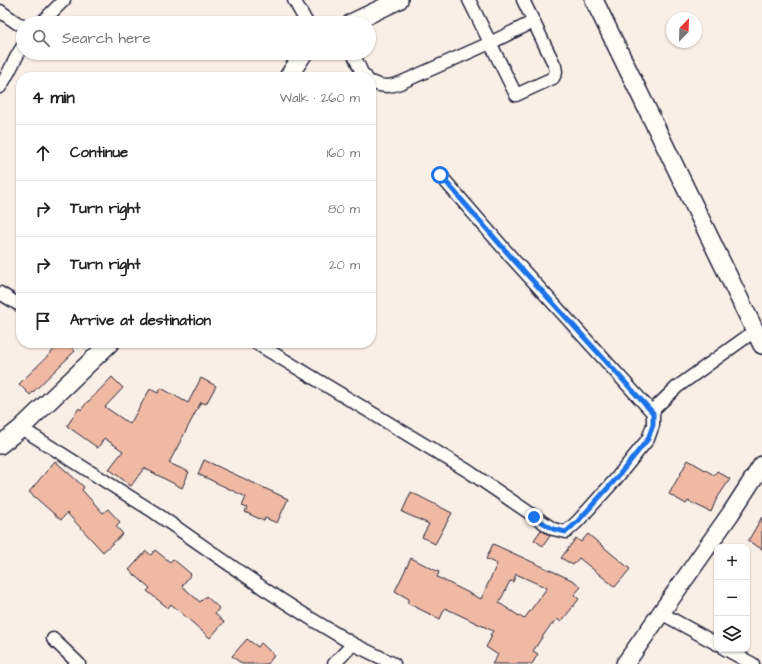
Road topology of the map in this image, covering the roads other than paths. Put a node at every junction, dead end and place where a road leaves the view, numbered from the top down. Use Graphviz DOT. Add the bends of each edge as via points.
graph roads {
  1 [pos="64,0"];
  2 [pos="294,0"];
  3 [pos="399,0"];
  4 [pos="469,0"];
  5 [pos="522,0"];
  6 [pos="594,0"];
  7 [pos="0,11"];
  8 [pos="48,16"];
  9 [pos="303,16"];
  10 [pos="365,16"];
  11 [pos="16,22"];
  12 [pos="533,22"];
  13 [pos="490,43"];
  14 [pos="16,58"];
  15 [pos="299,60"];
  16 [pos="356,60"];
  17 [pos="291,72"];
  18 [pos="362,72"];
  19 [pos="376,84"];
  20 [pos="0,87"];
  21 [pos="440,175"];
  22 [pos="0,293"];
  23 [pos="16,303"];
  24 [pos="759,337"];
  25 [pos="100,348"];
  26 [pos="264,348"];
  27 [pos="653,413"];
  28 [pos="21,428"];
  29 [pos="0,445"];
  30 [pos="762,465"];
  31 [pos="661,614"];
  32 [pos="53,639"];
  33 [pos="714,642"];
  34 [pos="354,644"];
  35 [pos="730,652"];
  36 [pos="79,664"];
  37 [pos="334,664"];
  38 [pos="394,664"];
  39 [pos="625,664"];
  40 [pos="752,664"];
  1 -- 8 [label="street"];
  2 -- 9 [label="street"];
  3 -- 10 [label="street"];
  4 -- 13 [label="street"];
  5 -- 12 [label="street"];
  6 -- 24 [label="street"];
  7 -- 11 [label="street"];
  12 -- 13 [label="street"];
  12 -- 13 [label="street" via="555,66 553,78 516,95"];
  13 -- 19 [label="street" via="389,87"];
  14 -- 20 [label="street"];
  15 -- 17 [label="street"];
  16 -- 18 [label="street"];
  21 -- 27 [label="street"];
  22 -- 23 [label="street"];
  24 -- 27 [label="street" via="677,387"];
  25 -- 28 [label="street"];
  26 -- 27 [label="street" via="461,467 553,529 566,532 615,480 648,439 653,425"];
  28 -- 29 [label="street"];
  28 -- 34 [label="street" via="154,512 266,590"];
  30 -- 31 [label="street"];
  31 -- 33 [label="street"];
  31 -- 39 [label="street"];
  32 -- 36 [label="street"];
  34 -- 37 [label="street"];
  34 -- 38 [label="street"];
  35 -- 40 [label="street"];
}
